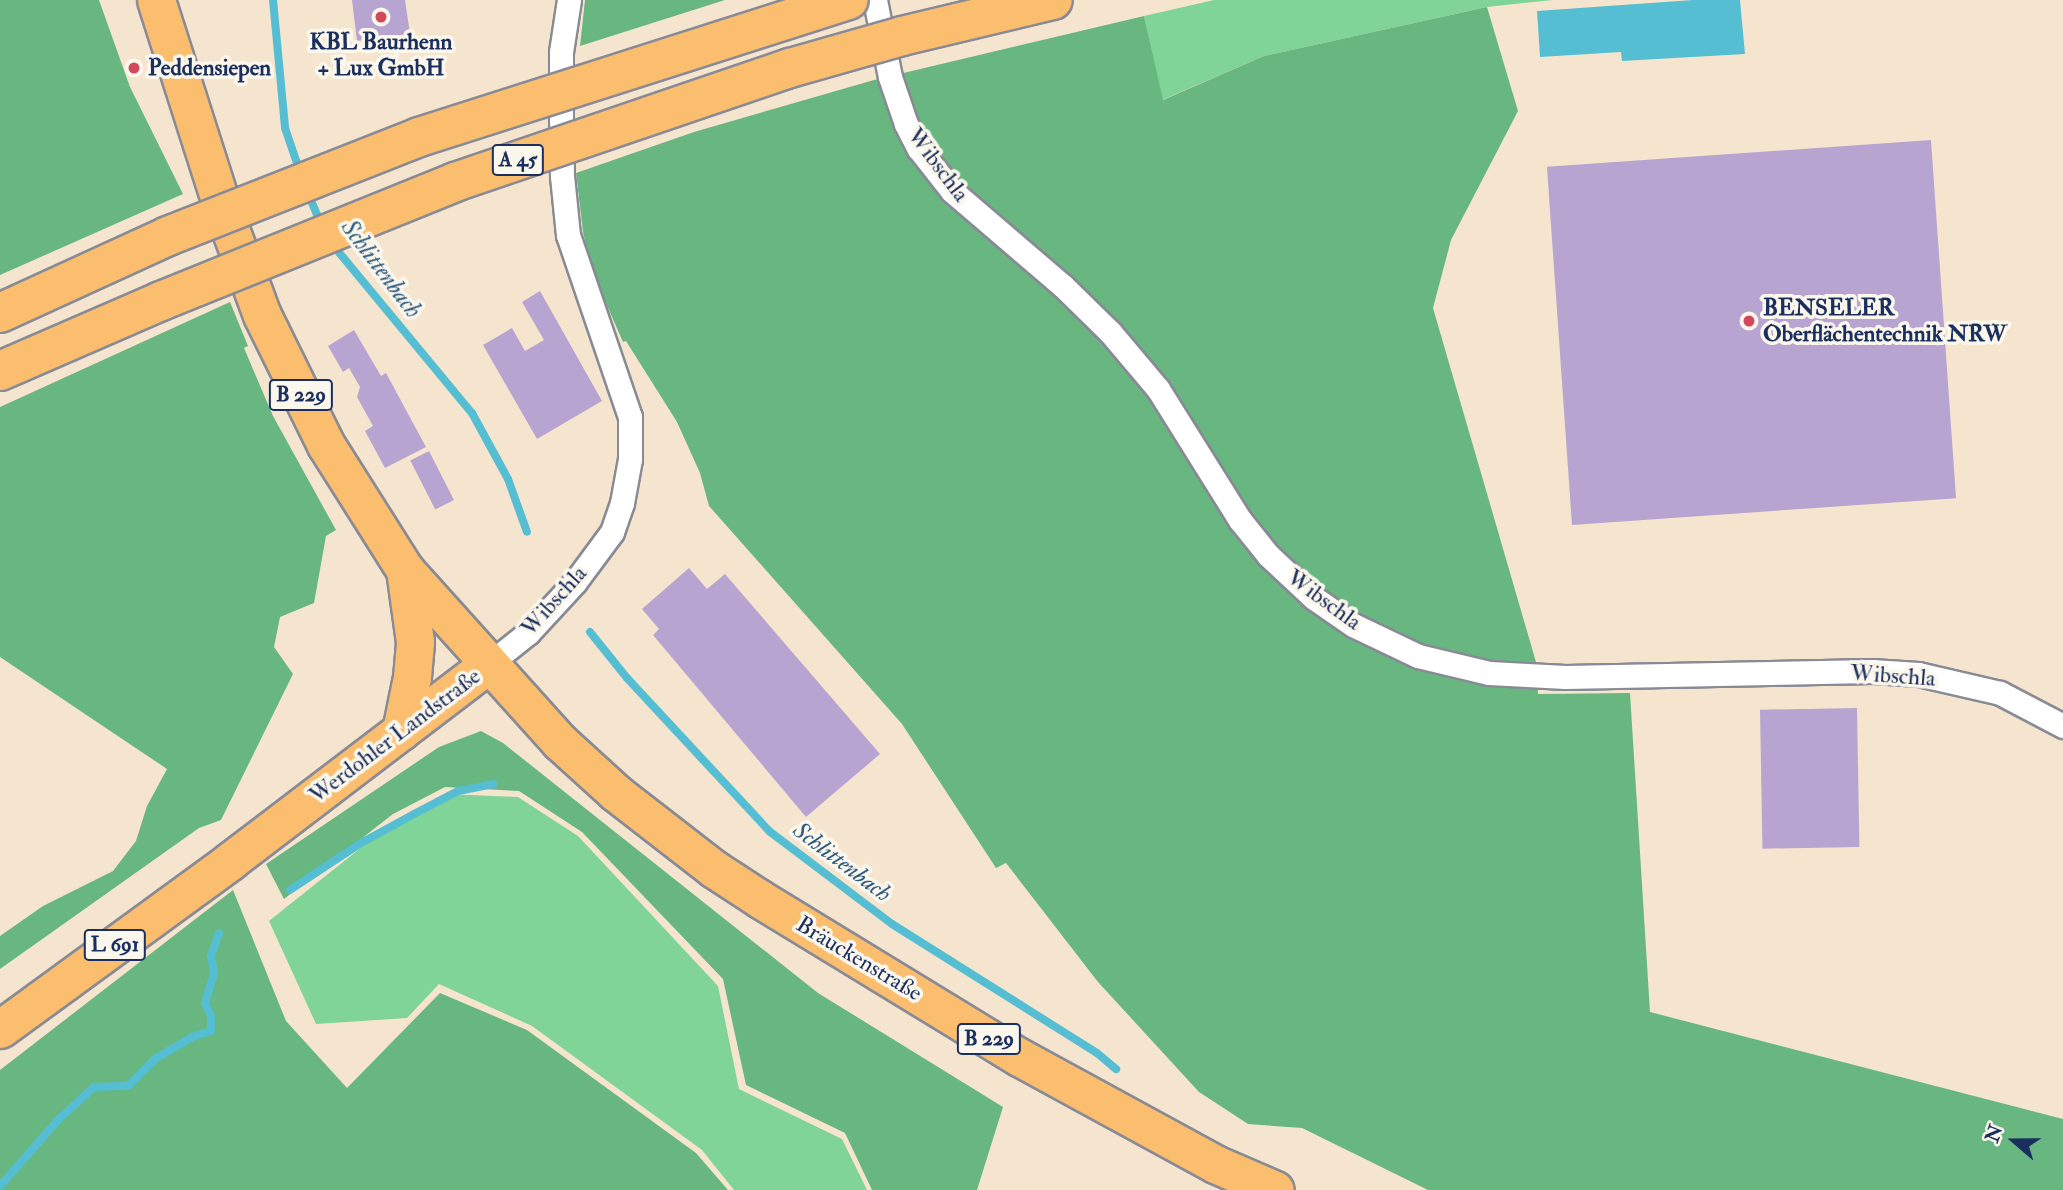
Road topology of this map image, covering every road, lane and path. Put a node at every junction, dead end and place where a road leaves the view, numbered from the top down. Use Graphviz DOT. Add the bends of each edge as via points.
graph roads {
  1 [pos="156,0"];
  2 [pos="569,0"];
  3 [pos="849,0"];
  4 [pos="875,0"];
  5 [pos="1053,0"];
  6 [pos="0,313"];
  7 [pos="0,371"];
  8 [pos="405,570"];
  9 [pos="489,664"];
  10 [pos="2063,726"];
  11 [pos="401,731"];
  12 [pos="0,1029"];
  13 [pos="1275,1190"];
  1 -- 8 [label="main road, Werdohler Landstraße / B 229" via="262,315 326,445"];
  2 -- 9 [label="street, Wibschla" via="561,52 562,176 568,235 630,417 630,460 612,532 575,582 528,633"];
  3 -- 6 [label="highway, A 45, bridge" via="419,137 167,236"];
  4 -- 10 [label="street, Wibschla" via="890,77 919,149 952,191 1110,332 1158,389 1240,520 1268,555 1314,598 1353,625 1418,656 1489,673 1565,677 1918,674 2000,693"];
  5 -- 7 [label="highway, A 45, bridge" via="790,68 455,182"];
  8 -- 9 [label="main road, Werdohler Landstraße / B 229"];
  8 -- 11 [label="main road, B 229" via="415,642"];
  9 -- 11 [label="main road, Werdohler Landstraße / L 691"];
  9 -- 13 [label="main road, Bräuckenstraße / B 229" via="560,742 607,785 714,869 1019,1057 1215,1164"];
  11 -- 12 [label="main road, Werdohler Landstraße / L 691"];
}
